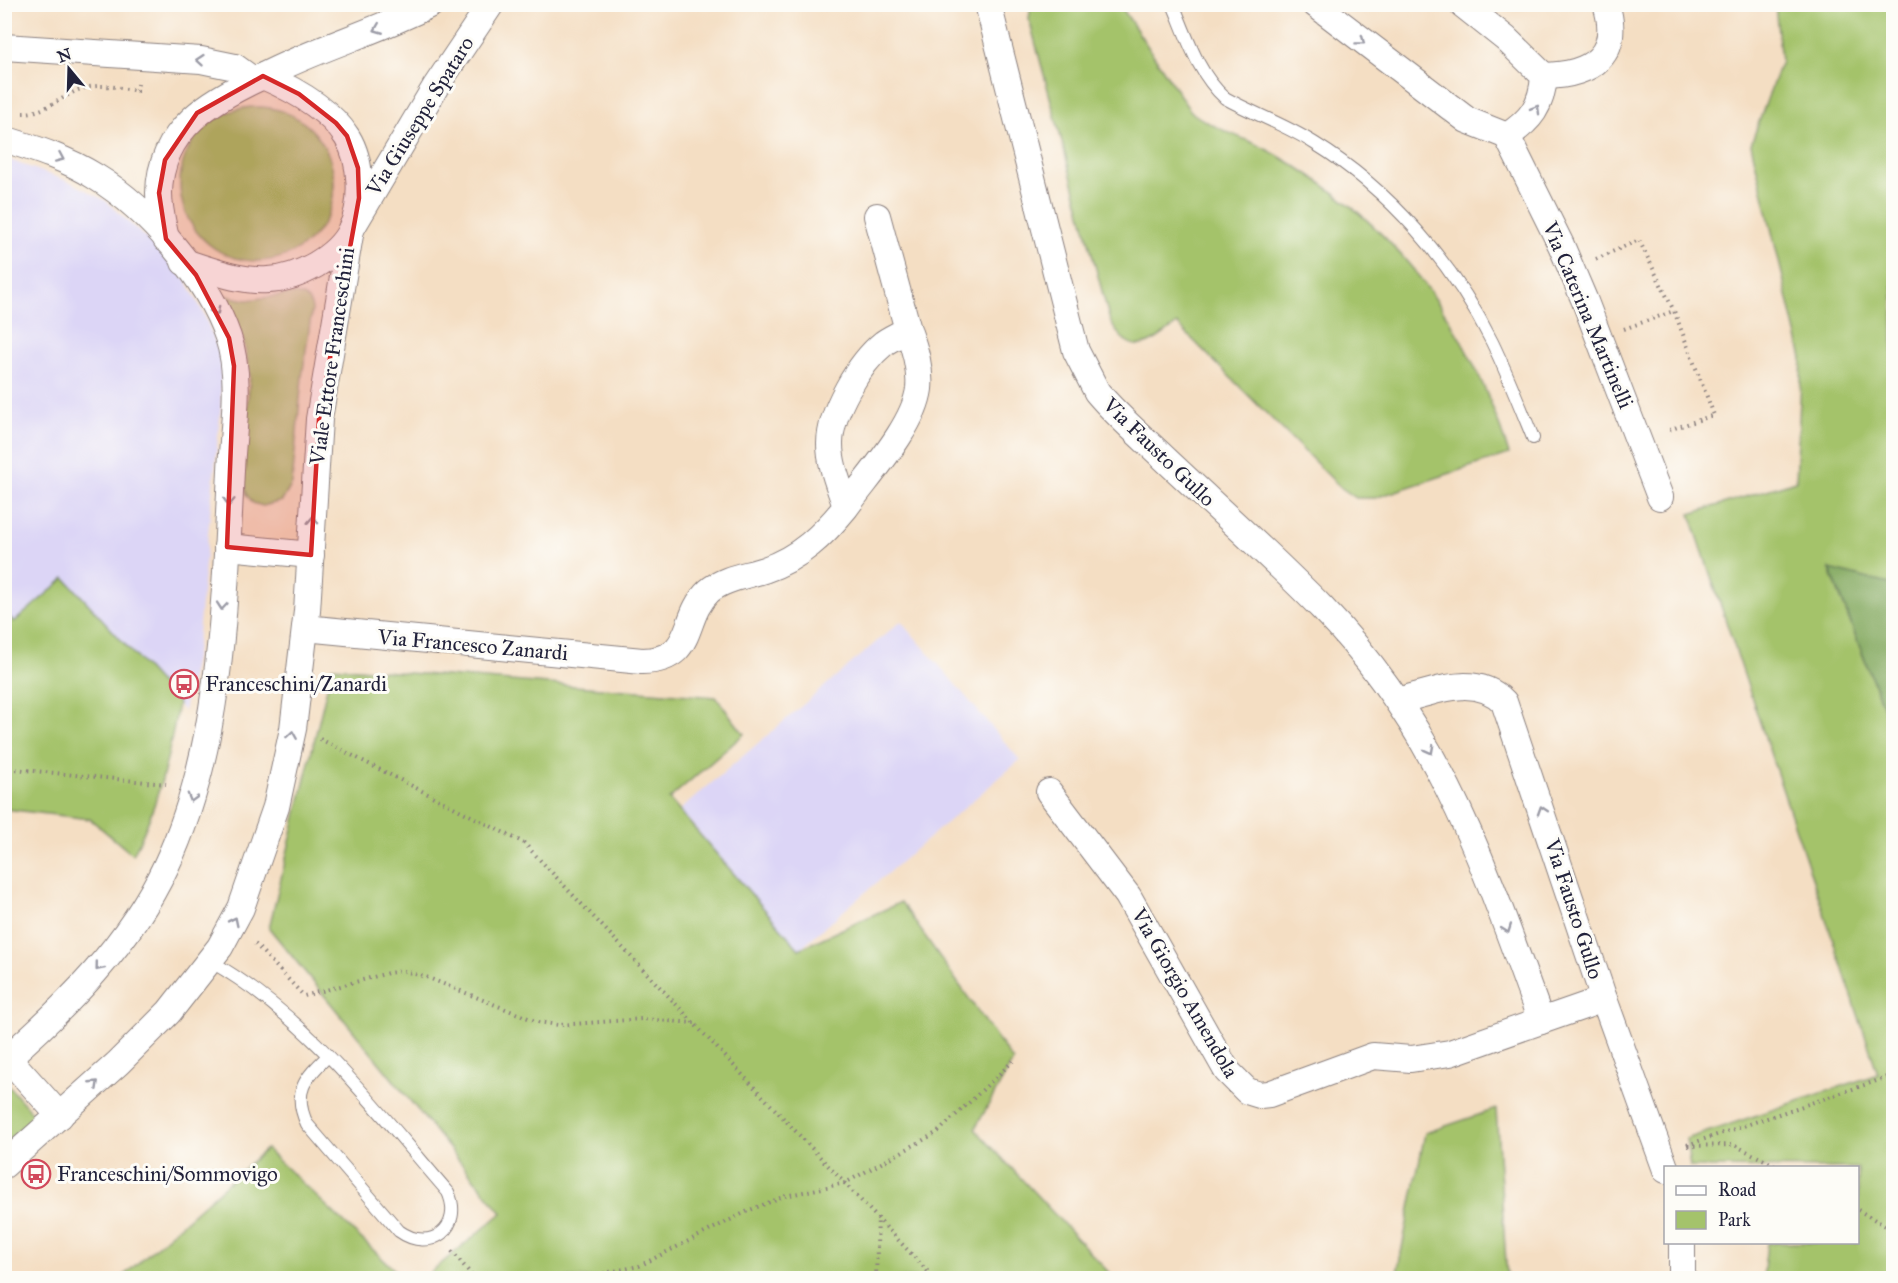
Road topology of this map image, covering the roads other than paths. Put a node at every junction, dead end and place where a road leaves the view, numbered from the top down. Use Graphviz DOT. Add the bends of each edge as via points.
graph roads {
  1 [pos="431,4"];
  2 [pos="491,4"];
  3 [pos="988,4"];
  4 [pos="1173,4"];
  5 [pos="1315,4"];
  6 [pos="1462,4"];
  7 [pos="1606,4"];
  8 [pos="4,47"];
  9 [pos="1544,76"];
  10 [pos="258,78"];
  11 [pos="1507,136"];
  12 [pos="4,139"];
  13 [pos="877,216"];
  14 [pos="351,230"];
  15 [pos="166,239"];
  16 [pos="184,262"];
  17 [pos="908,330"];
  18 [pos="1533,438"];
  19 [pos="1660,497"];
  20 [pos="846,507"];
  21 [pos="227,547"];
  22 [pos="311,555"];
  23 [pos="304,628"];
  24 [pos="1398,701"];
  25 [pos="1049,792"];
  26 [pos="210,961"];
  27 [pos="1604,999"];
  28 [pos="1541,1021"];
  29 [pos="328,1056"];
  30 [pos="6,1060"];
  31 [pos="60,1116"];
  32 [pos="4,1165"];
  33 [pos="1664,1167"];
  34 [pos="1682,1244"];
  35 [pos="1682,1278"];
  1 -- 10 [label="street, one-way"];
  2 -- 14 [label="street, Via Giuseppe Spataro" via="436,86"];
  3 -- 24 [label="street, Via Fausto Gullo" via="1076,351 1087,376 1107,404 1322,608"];
  4 -- 18 [label="lane" via="1202,70 1216,90 1235,104 1316,143 1361,177 1423,238 1462,290 1491,340"];
  5 -- 11 [label="street, one-way" via="1467,120"];
  6 -- 9 [label="street"];
  7 -- 9 [label="street" via="1612,34 1605,53 1578,71"];
  10 -- 8 [label="street, one-way" via="218,62"];
  11 -- 9 [label="street, one-way" via="1533,115 1542,97"];
  10 -- 14 [label="street" via="310,101 347,136 359,184"];
  10 -- 15 [label="street" via="217,98 197,113 169,152 159,193"];
  11 -- 19 [label="street, Via Caterina Martinelli" via="1600,337"];
  12 -- 15 [label="street, one-way" via="50,154 98,177"];
  13 -- 17 [label="street, Via Francesco Zanardi"];
  14 -- 16 [label="street" via="320,261 279,279 229,276"];
  22 -- 14 [label="street, Viale Ettore Franceschini, one-way" via="319,419"];
  15 -- 16 [label="street"];
  16 -- 21 [label="street, one-way" via="219,315 229,338 234,366"];
  17 -- 20 [label="street, Via Francesco Zanardi" via="919,375 915,405 902,430"];
  17 -- 20 [label="street" via="877,350 833,420 832,461"];
  20 -- 23 [label="street, Via Francesco Zanardi" via="822,535 796,556 716,586 702,599 684,642 663,658 642,661"];
  21 -- 22 [label="street"];
  21 -- 30 [label="street, one-way" via="209,726 197,782 166,867 139,914 92,975"];
  22 -- 23 [label="street, Viale Ettore Franceschini"];
  26 -- 23 [label="street, Viale Ettore Franceschini, one-way" via="234,922 276,807 293,729"];
  27 -- 24 [label="street, Via Fausto Gullo, one-way" via="1504,702 1475,685"];
  24 -- 28 [label="street, Via Fausto Gullo, one-way" via="1425,742 1466,823"];
  25 -- 28 [label="street, Via Giorgio Amendola" via="1128,896 1227,1071 1253,1094 1280,1091 1372,1056 1411,1059 1450,1053"];
  26 -- 29 [label="lane" via="258,990"];
  31 -- 26 [label="street, Viale Ettore Franceschini, one-way" via="169,1012"];
  27 -- 28 [label="street, Via Fausto Gullo"];
  27 -- 33 [label="street"];
  29 -- 29 [label="lane" via="301,1091 299,1103 307,1124 399,1232 408,1238 428,1240 445,1230 453,1211 448,1192"];
  30 -- 31 [label="street"];
  31 -- 32 [label="street, Viale Ettore Franceschini"];
  34 -- 35 [label="street"];
}
